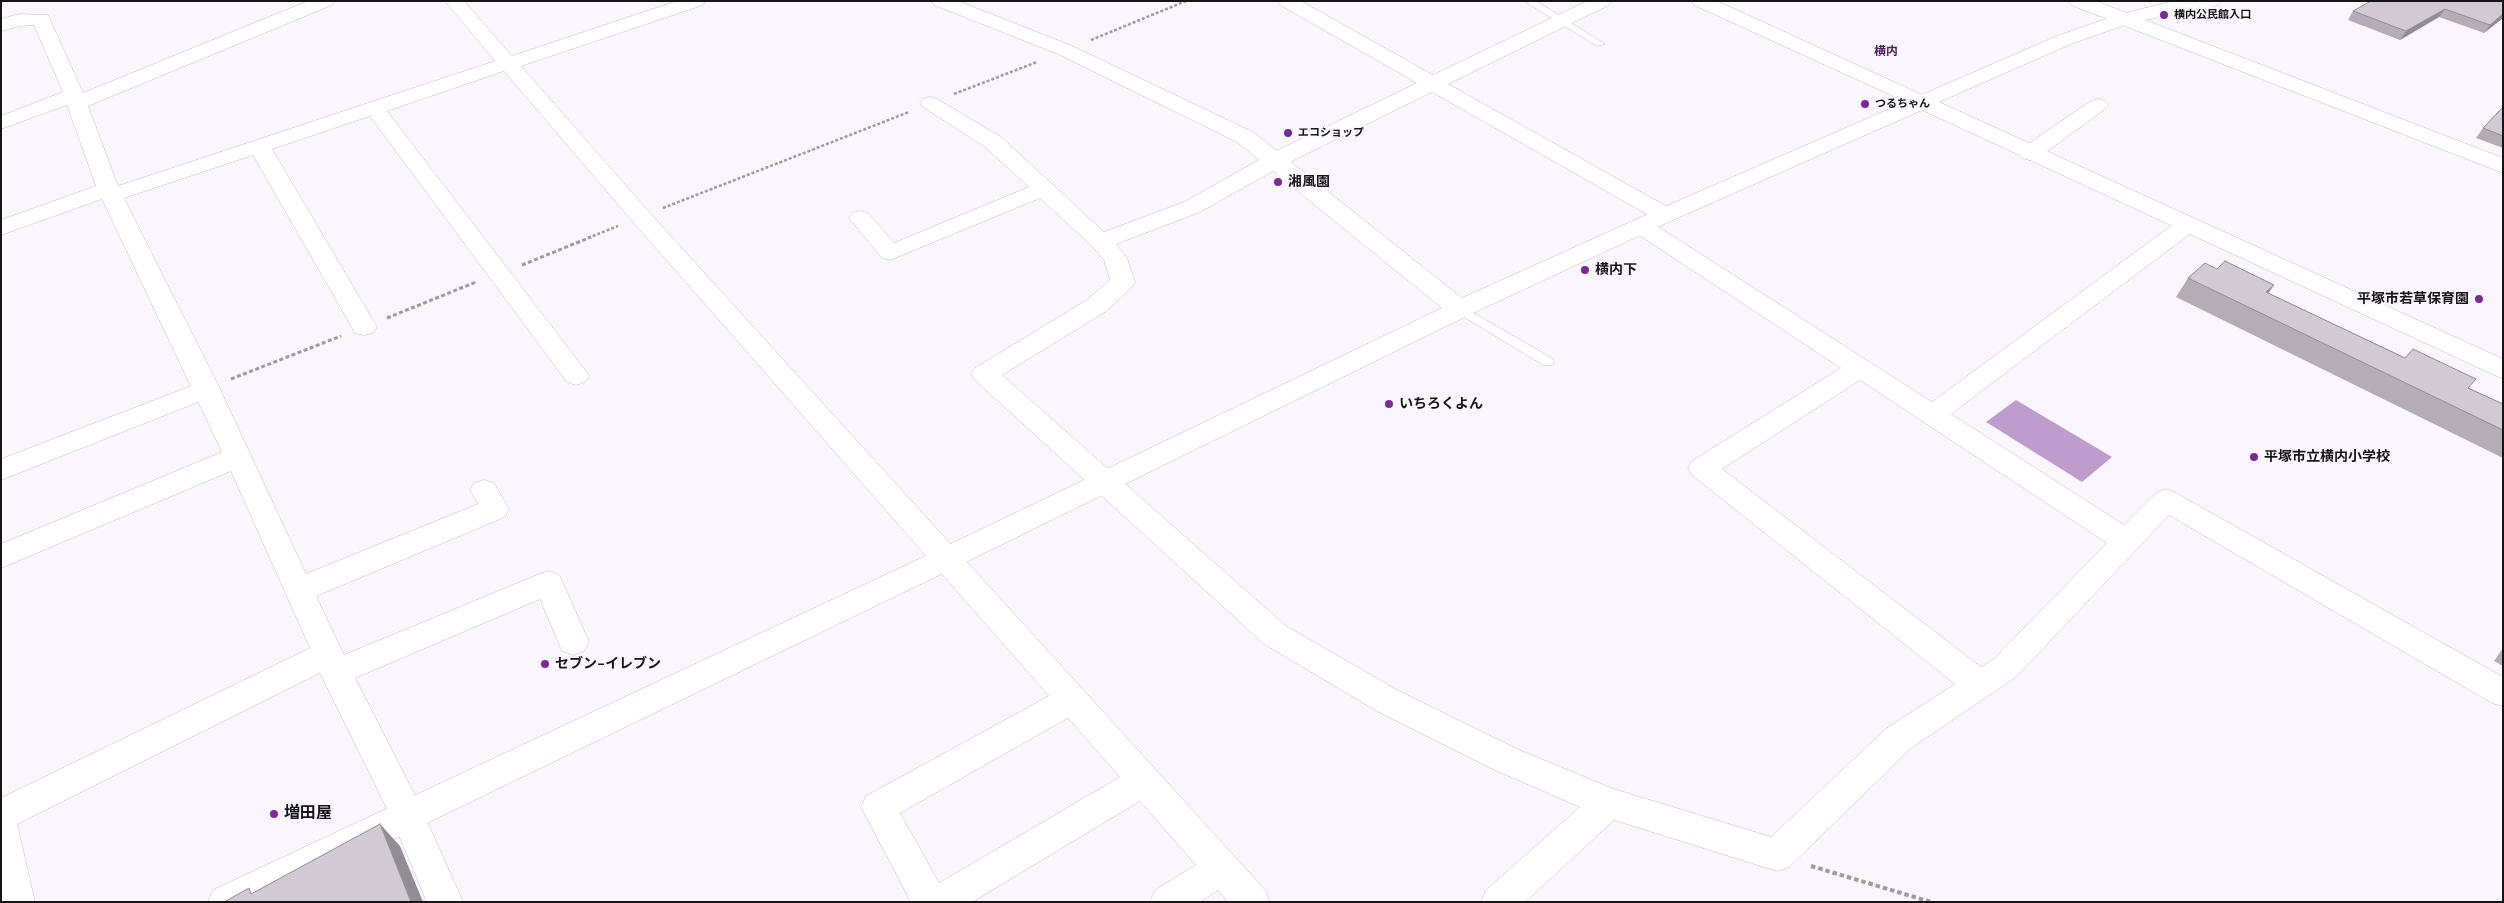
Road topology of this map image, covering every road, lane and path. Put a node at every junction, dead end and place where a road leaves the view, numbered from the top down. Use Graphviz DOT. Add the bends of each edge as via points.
graph roads {
  1 [pos="44,1"];
  2 [pos="325,1"];
  3 [pos="454,1"];
  4 [pos="696,1"];
  5 [pos="942,1"];
  6 [pos="1186,1"];
  7 [pos="1287,1"];
  8 [pos="1529,1"];
  9 [pos="1602,1"];
  10 [pos="2078,1"];
  11 [pos="2211,1"];
  12 [pos="1705,2"];
  13 [pos="1,12"];
  14 [pos="2124,19"];
  15 [pos="1563,20"];
  16 [pos="1,25"];
  17 [pos="1600,44"];
  18 [pos="1065,50"];
  19 [pos="506,64"];
  20 [pos="1431,83"];
  21 [pos="75,99"];
  22 [pos="1922,102"];
  23 [pos="930,103"];
  24 [pos="2098,105"];
  25 [pos="374,108"];
  26 [pos="1,123"];
  27 [pos="260,146"];
  28 [pos="2030,153"];
  29 [pos="1276,160"];
  30 [pos="2503,166"];
  31 [pos="1043,189"];
  32 [pos="110,192"];
  33 [pos="641,217"];
  34 [pos="860,218"];
  35 [pos="1653,220"];
  36 [pos="2187,225"];
  37 [pos="1,228"];
  38 [pos="1101,242"];
  39 [pos="497,274"];
  40 [pos="1460,309"];
  41 [pos="364,327"];
  42 [pos="1548,362"];
  43 [pos="1860,368"];
  44 [pos="2503,370"];
  45 [pos="576,376"];
  46 [pos="207,389"];
  47 [pos="1932,415"];
  48 [pos="238,457"];
  49 [pos="1,470"];
  50 [pos="1107,482"];
  51 [pos="484,490"];
  52 [pos="2127,541"];
  53 [pos="1,557"];
  54 [pos="946,559"];
  55 [pos="299,590"];
  56 [pos="573,642"];
  57 [pos="332,663"];
  58 [pos="1980,685"];
  59 [pos="2503,693"];
  60 [pos="1072,700"];
  61 [pos="1144,782"];
  62 [pos="1609,803"];
  63 [pos="407,814"];
  64 [pos="1,815"];
  65 [pos="1,828"];
  66 [pos="1777,856"];
  67 [pos="1222,868"];
  68 [pos="18,902"];
  69 [pos="226,902"];
  70 [pos="445,902"];
  71 [pos="930,902"];
  72 [pos="939,902"];
  73 [pos="1168,902"];
  74 [pos="1252,902"];
  75 [pos="1499,902"];
  76 [pos="1931,902"];
  1 -- 13 [label="street"];
  2 -- 21 [label="street"];
  3 -- 19 [label="street"];
  4 -- 19 [label="street"];
  5 -- 18 [label="street"];
  6 -- 18 [label="path"];
  7 -- 20 [label="street"];
  8 -- 15 [label="lane"];
  9 -- 15 [label="street"];
  10 -- 14 [label="street"];
  11 -- 14 [label="street"];
  12 -- 22 [label="street"];
  14 -- 22 [label="street" via="2064,40"];
  14 -- 30 [label="street"];
  15 -- 17 [label="lane"];
  15 -- 20 [label="street"];
  16 -- 21 [label="street" via="19,20 41,20"];
  18 -- 23 [label="path"];
  18 -- 29 [label="street" via="1209,118 1245,137"];
  19 -- 25 [label="street"];
  19 -- 33 [label="street"];
  20 -- 29 [label="street"];
  20 -- 35 [label="street"];
  21 -- 26 [label="street"];
  21 -- 32 [label="street"];
  22 -- 28 [label="street"];
  22 -- 35 [label="street"];
  23 -- 31 [label="street" via="993,142"];
  23 -- 33 [label="path"];
  24 -- 28 [label="street"];
  25 -- 27 [label="street"];
  25 -- 39 [label="street"];
  27 -- 32 [label="street"];
  27 -- 41 [label="street"];
  28 -- 36 [label="street"];
  29 -- 38 [label="street" via="1192,207"];
  29 -- 40 [label="street"];
  31 -- 34 [label="street" via="890,253"];
  31 -- 38 [label="street"];
  32 -- 37 [label="street"];
  32 -- 46 [label="street"];
  33 -- 39 [label="path"];
  33 -- 54 [label="street"];
  35 -- 40 [label="street"];
  35 -- 43 [label="street"];
  36 -- 44 [label="street"];
  36 -- 47 [label="street"];
  38 -- 50 [label="street" via="1115,258 1124,282 1096,306 984,374"];
  39 -- 41 [label="path"];
  39 -- 45 [label="street"];
  40 -- 42 [label="lane"];
  40 -- 50 [label="street"];
  41 -- 46 [label="path"];
  43 -- 47 [label="street"];
  43 -- 58 [label="street" via="1702,468"];
  46 -- 48 [label="street"];
  46 -- 49 [label="street"];
  47 -- 52 [label="street"];
  48 -- 53 [label="street"];
  48 -- 55 [label="street"];
  50 -- 54 [label="street"];
  50 -- 62 [label="street" via="1275,635 1388,701 1507,760"];
  51 -- 55 [label="street" via="495,509"];
  52 -- 58 [label="street" via="2005,668"];
  52 -- 59 [label="street" via="2166,500"];
  54 -- 60 [label="street"];
  54 -- 63 [label="street"];
  55 -- 57 [label="street"];
  56 -- 57 [label="street" via="548,583"];
  57 -- 63 [label="street"];
  57 -- 64 [label="street"];
  58 -- 66 [label="street" via="1900,738"];
  60 -- 61 [label="street"];
  60 -- 71 [label="street" via="878,807"];
  61 -- 67 [label="street"];
  61 -- 72 [label="street"];
  62 -- 66 [label="street"];
  62 -- 75 [label="street"];
  63 -- 69 [label="street"];
  63 -- 70 [label="street"];
  65 -- 68 [label="street"];
  66 -- 76 [label="path"];
  67 -- 73 [label="street"];
  67 -- 74 [label="street"];
}
